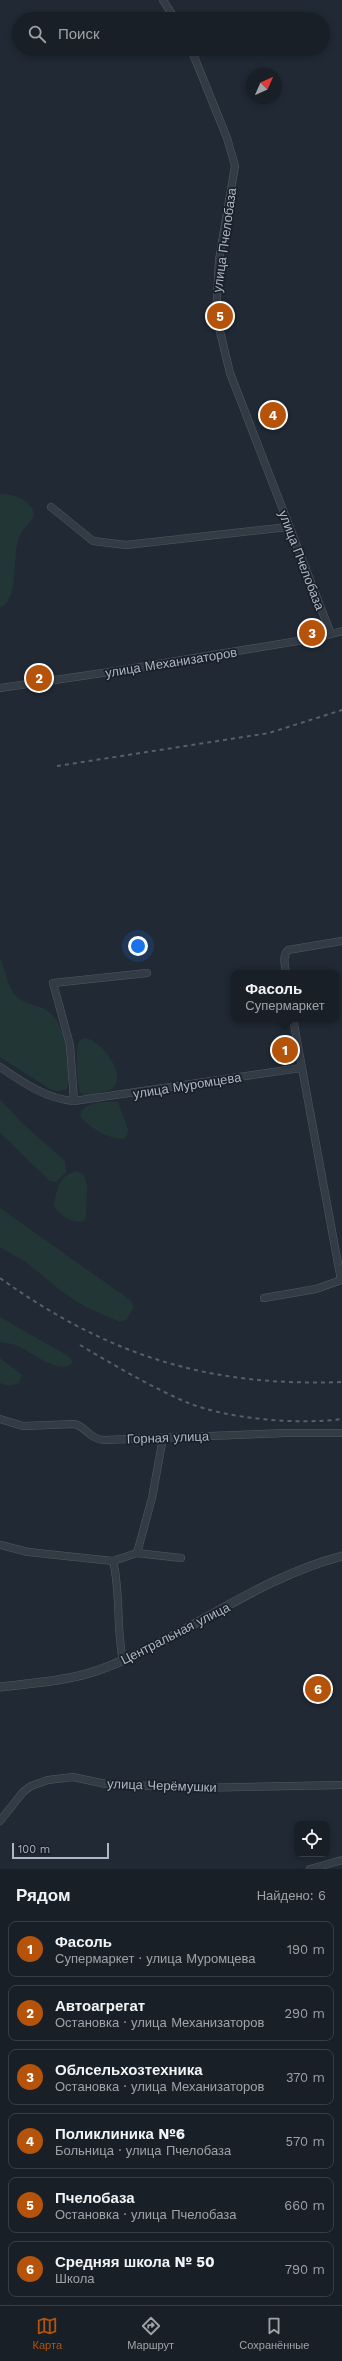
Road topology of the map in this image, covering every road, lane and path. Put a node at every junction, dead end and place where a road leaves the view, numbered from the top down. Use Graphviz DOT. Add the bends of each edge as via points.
graph roads {
  1 [pos="163,0"];
  2 [pos="171,12"];
  3 [pos="194,56"];
  4 [pos="50,507"];
  5 [pos="288,527"];
  6 [pos="342,631"];
  7 [pos="331,634"];
  8 [pos="0,688"];
  9 [pos="342,941"];
  10 [pos="286,970"];
  11 [pos="147,973"];
  12 [pos="293,1022"];
  13 [pos="0,1067"];
  14 [pos="301,1068"];
  15 [pos="74,1101"];
  16 [pos="342,1280"];
  17 [pos="264,1298"];
  18 [pos="0,1419"];
  19 [pos="342,1433"];
  20 [pos="163,1438"];
  21 [pos="0,1544"];
  22 [pos="137,1553"];
  23 [pos="342,1556"];
  24 [pos="181,1558"];
  25 [pos="113,1561"];
  26 [pos="123,1661"];
  27 [pos="0,1687"];
  28 [pos="342,1785"];
  29 [pos="0,1821"];
  30 [pos="342,1860"];
  31 [pos="310,1869"];
  1 -- 2 [label="street"];
  3 -- 5 [label="street, улица Пчелобаза" via="227,138 235,166 219,260 216,315 230,372"];
  4 -- 5 [label="street" via="93,541 126,545"];
  5 -- 7 [label="street, улица Пчелобаза"];
  6 -- 7 [label="street, улица Механизаторов"];
  7 -- 8 [label="street, улица Механизаторов"];
  9 -- 10 [label="street" via="288,950 284,958"];
  11 -- 15 [label="street" via="53,982 70,1045"];
  12 -- 14 [label="street"];
  13 -- 15 [label="street" via="52,1097"];
  14 -- 15 [label="street, улица Муромцева"];
  14 -- 16 [label="street"];
  16 -- 17 [label="street" via="316,1289"];
  18 -- 20 [label="street, Горная улица" via="23,1426 75,1424 98,1439"];
  19 -- 20 [label="street, Горная улица"];
  20 -- 22 [label="street" via="152,1498"];
  21 -- 25 [label="street" via="28,1552"];
  22 -- 24 [label="street"];
  22 -- 25 [label="street"];
  23 -- 26 [label="street, Центральная улица" via="301,1568 272,1581"];
  25 -- 26 [label="street" via="118,1639"];
  26 -- 27 [label="street, Центральная улица" via="71,1677"];
  28 -- 29 [label="street, улица Черёмушки" via="193,1788 106,1784 73,1778 48,1780 23,1792"];
  30 -- 31 [label="street"];
}
